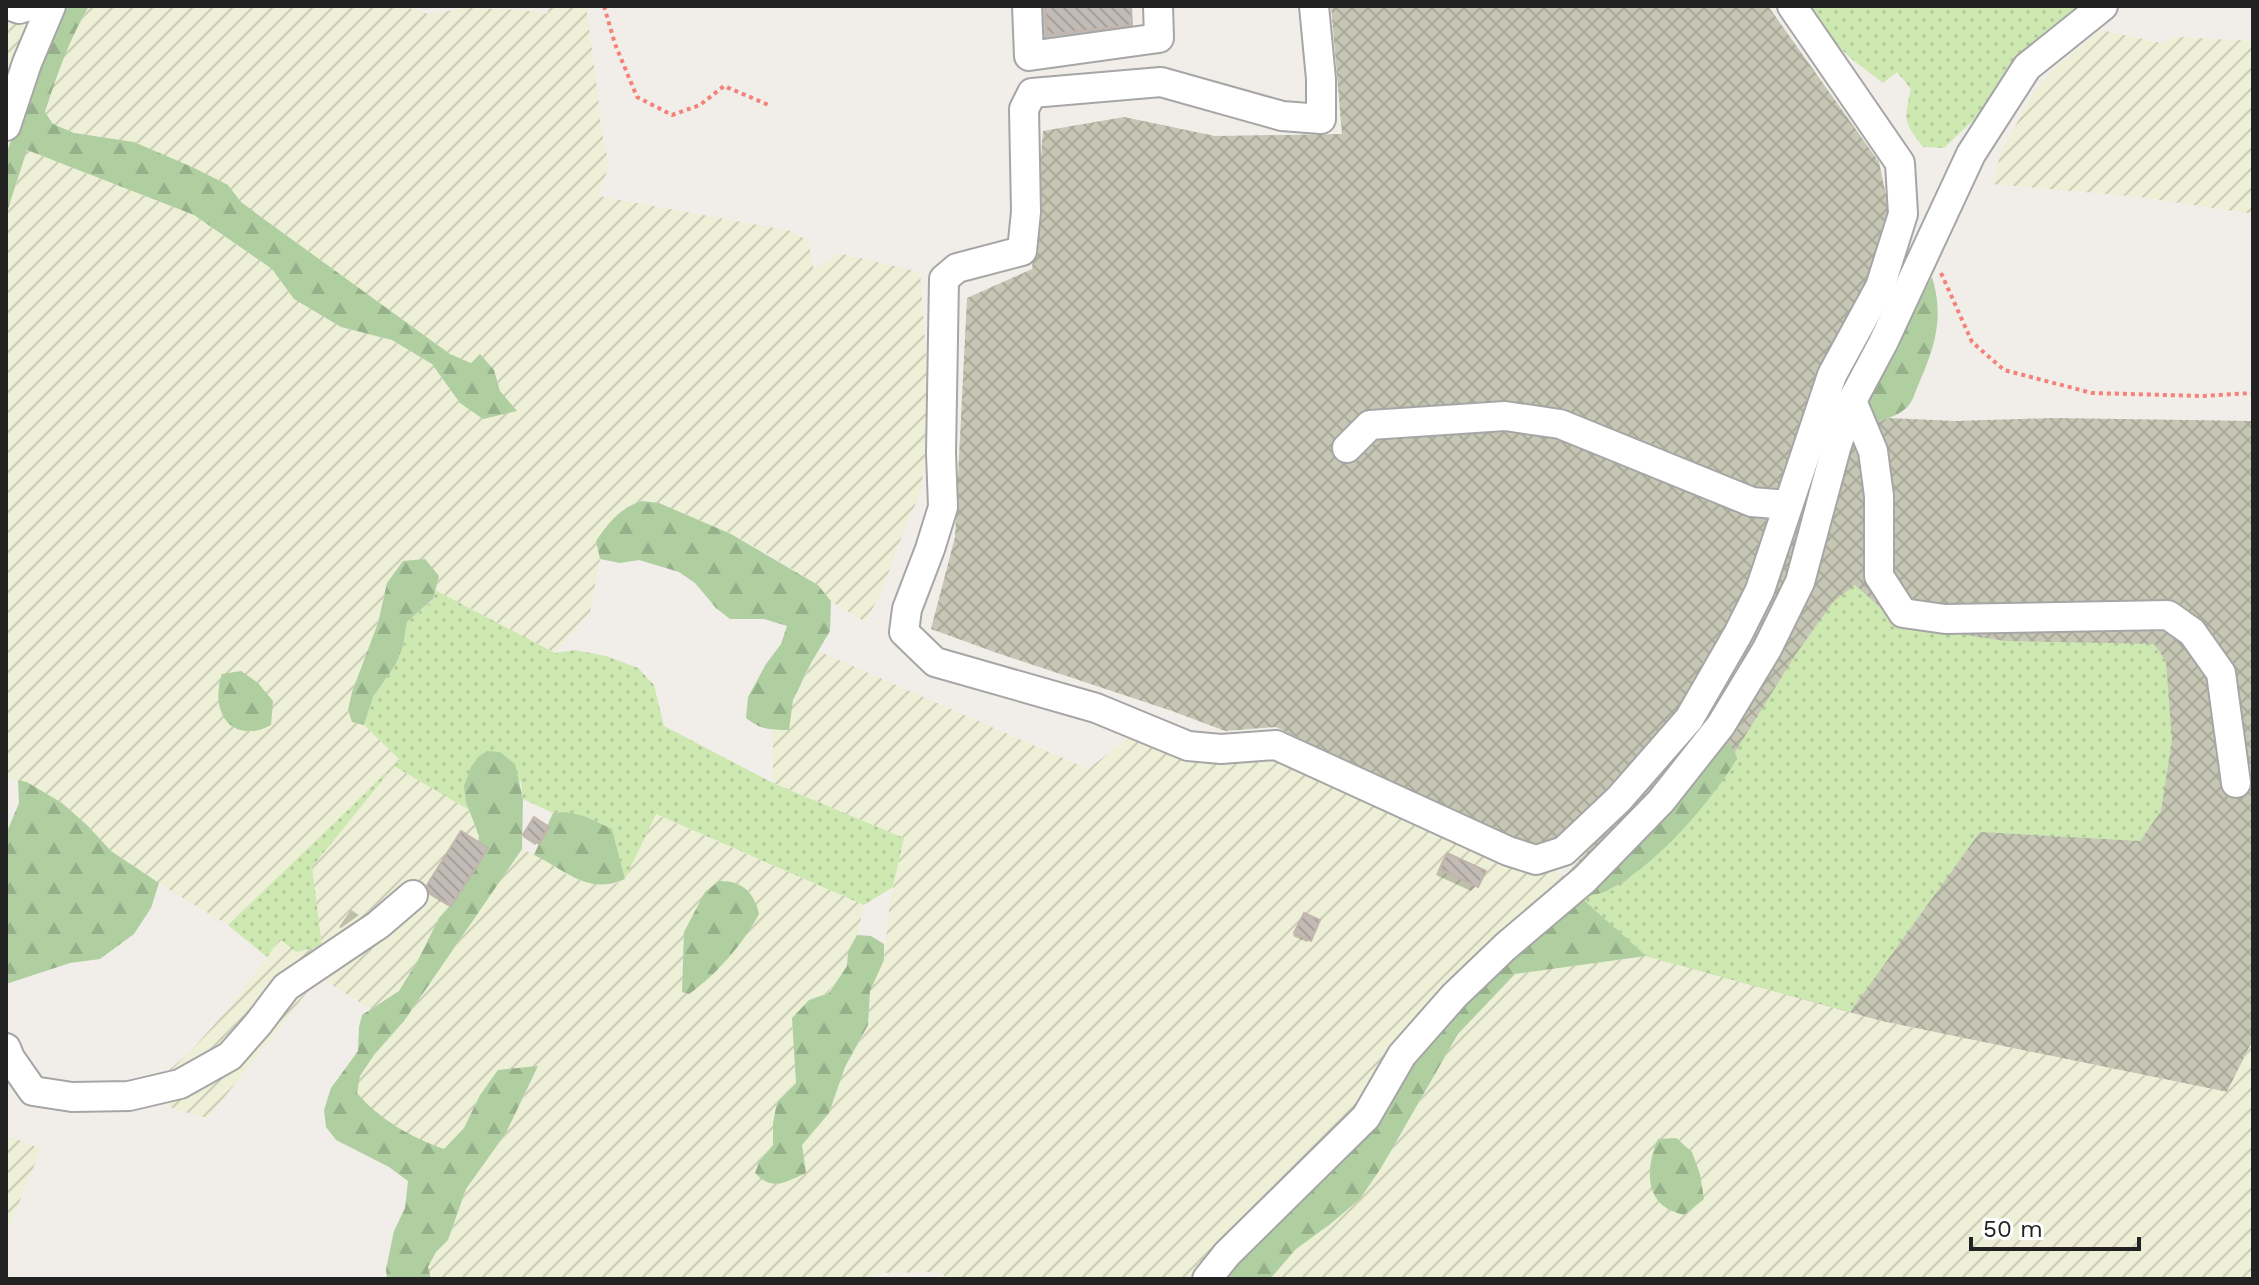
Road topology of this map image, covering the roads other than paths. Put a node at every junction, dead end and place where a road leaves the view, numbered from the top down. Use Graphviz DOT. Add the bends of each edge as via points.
graph roads {
  1 [pos="11,6"];
  2 [pos="29,6"];
  3 [pos="50,6"];
  4 [pos="1027,6"];
  5 [pos="1158,6"];
  6 [pos="1314,6"];
  7 [pos="1792,6"];
  8 [pos="2103,6"];
  9 [pos="6,126"];
  10 [pos="1852,401"];
  11 [pos="1347,448"];
  12 [pos="1788,505"];
  13 [pos="2236,783"];
  14 [pos="413,895"];
  15 [pos="6,1048"];
  16 [pos="1207,1279"];
  1 -- 2 [label="street"];
  3 -- 9 [label="street"];
  4 -- 5 [label="street" via="1029,56 1159,38"];
  6 -- 12 [label="street" via="1321,119 1282,116 1161,82 1032,93 1024,109 1022,251 957,268 944,279 943,507 904,632 935,662 1096,708 1188,746 1276,745 1536,860 1564,851 1619,799 1689,719 1760,590"];
  7 -- 12 [label="street" via="1900,163 1903,214 1880,287 1832,375"];
  8 -- 10 [label="street" via="2027,67 1971,154"];
  10 -- 13 [label="street" via="1873,451 1879,576 1903,613 1945,619 2168,615 2192,632 2221,673"];
  10 -- 16 [label="street" via="1800,582 1721,725 1661,801 1585,879 1454,996 1402,1055 1366,1117"];
  11 -- 12 [label="street" via="1370,425 1505,416 1560,424 1752,502"];
  14 -- 15 [label="street" via="286,987 230,1056 180,1084 129,1096 33,1091"];
}
